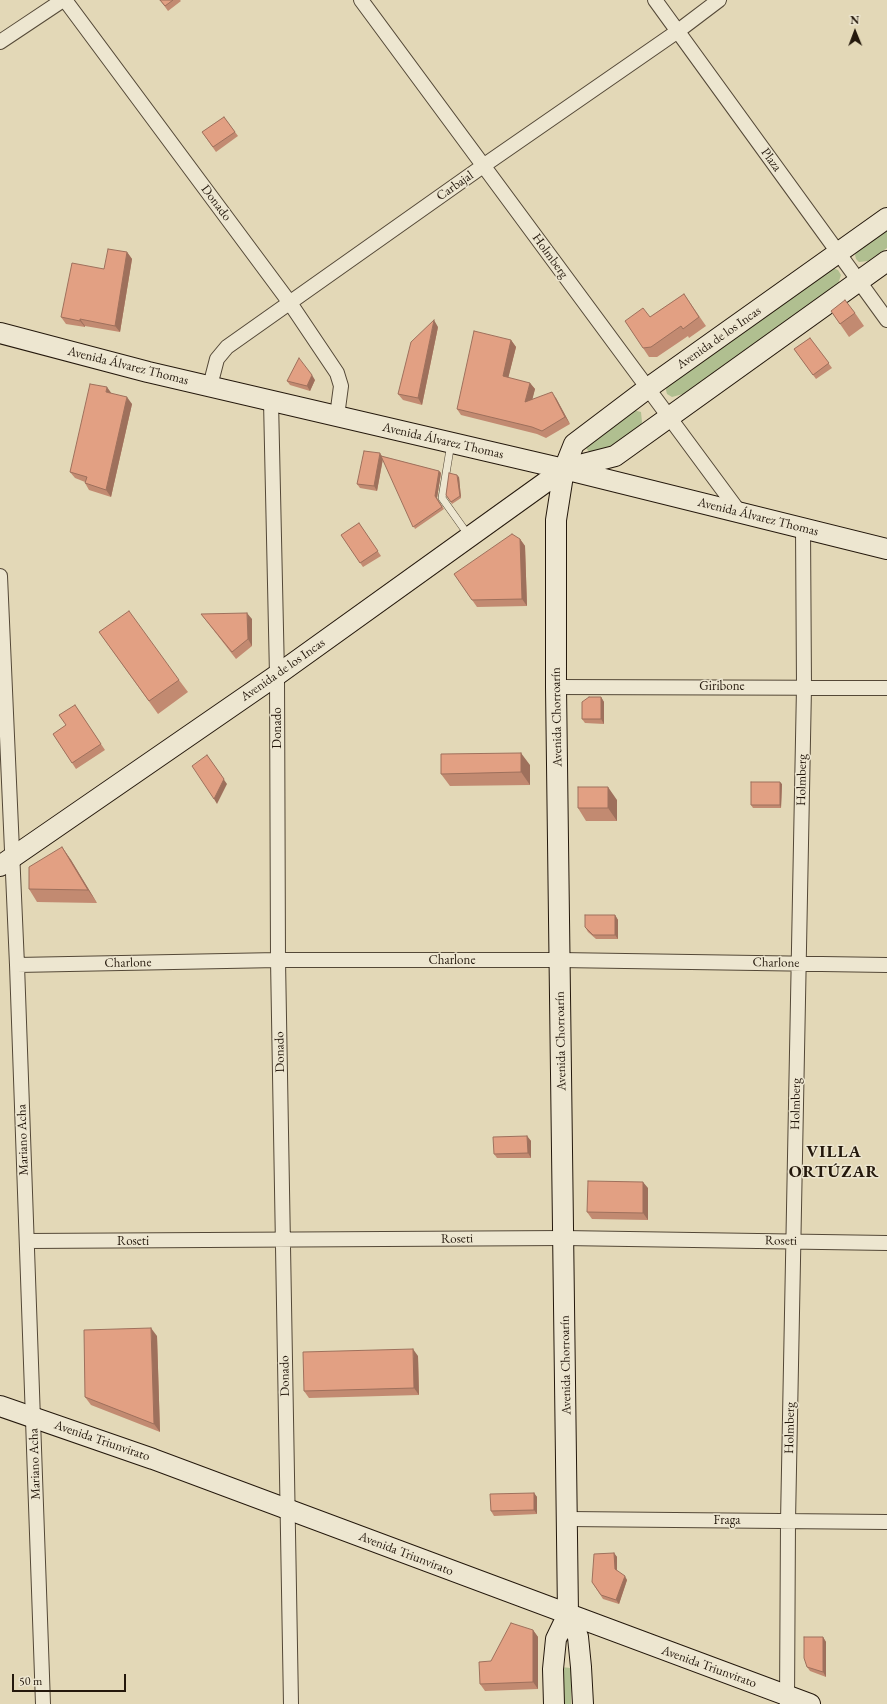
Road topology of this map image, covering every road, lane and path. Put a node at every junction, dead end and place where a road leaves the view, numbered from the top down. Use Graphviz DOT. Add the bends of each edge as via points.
graph roads {
  1 [pos="64,0"];
  2 [pos="361,0"];
  3 [pos="655,0"];
  4 [pos="719,0"];
  5 [pos="678,31"];
  6 [pos="0,42"];
  7 [pos="483,166"];
  8 [pos="887,218"];
  9 [pos="838,253"];
  10 [pos="887,261"];
  11 [pos="858,281"];
  12 [pos="290,303"];
  13 [pos="887,320"];
  14 [pos="0,333"];
  15 [pos="210,386"];
  16 [pos="648,388"];
  17 [pos="271,401"];
  18 [pos="336,416"];
  19 [pos="668,416"];
  20 [pos="451,443"];
  21 [pos="564,469"];
  22 [pos="740,513"];
  23 [pos="803,528"];
  24 [pos="470,537"];
  25 [pos="887,549"];
  26 [pos="0,576"];
  27 [pos="1,618"];
  28 [pos="277,675"];
  29 [pos="556,686"];
  30 [pos="804,686"];
  31 [pos="887,688"];
  32 [pos="3,745"];
  33 [pos="6,863"];
  34 [pos="278,960"];
  35 [pos="560,960"];
  36 [pos="798,963"];
  37 [pos="887,965"];
  38 [pos="17,966"];
  39 [pos="564,1238"];
  40 [pos="283,1240"];
  41 [pos="27,1241"];
  42 [pos="794,1241"];
  43 [pos="887,1243"];
  44 [pos="0,1406"];
  45 [pos="33,1418"];
  46 [pos="287,1509"];
  47 [pos="568,1519"];
  48 [pos="788,1521"];
  49 [pos="887,1522"];
  50 [pos="568,1614"];
  51 [pos="788,1700"];
  52 [pos="43,1704"];
  53 [pos="291,1704"];
  54 [pos="554,1704"];
  55 [pos="583,1704"];
  56 [pos="810,1704"];
  1 -- 6 [label="street"];
  1 -- 12 [label="street, Donado"];
  2 -- 7 [label="street, Holmberg"];
  3 -- 5 [label="street, Plaza"];
  4 -- 5 [label="street, Carbajal"];
  5 -- 7 [label="street, Carbajal"];
  5 -- 9 [label="street, Plaza"];
  7 -- 12 [label="street, Carbajal"];
  7 -- 16 [label="street, Holmberg"];
  8 -- 9 [label="main road, Avenida de los Incas"];
  9 -- 11 [label="street, Plaza"];
  9 -- 16 [label="main road, Avenida de los Incas"];
  10 -- 11 [label="main road, Avenida de los Incas"];
  11 -- 13 [label="street, Plaza"];
  11 -- 19 [label="main road, Avenida de los Incas"];
  12 -- 15 [label="street, Carbajal" via="227,347 217,359"];
  12 -- 18 [label="street, Donado" via="337,373 341,386"];
  14 -- 15 [label="main road, Avenida Álvarez Thomas"];
  15 -- 17 [label="main road, Avenida Álvarez Thomas"];
  16 -- 19 [label="street, Holmberg"];
  16 -- 21 [label="main road, Avenida de los Incas" via="574,444"];
  17 -- 18 [label="main road, Avenida Álvarez Thomas"];
  17 -- 28 [label="street, Donado"];
  18 -- 20 [label="main road, Avenida Álvarez Thomas"];
  19 -- 21 [label="main road, Avenida de los Incas" via="615,456"];
  19 -- 22 [label="street, Holmberg"];
  20 -- 21 [label="main road, Avenida Álvarez Thomas"];
  20 -- 24 [label="lane" via="442,498"];
  21 -- 22 [label="main road, Avenida Álvarez Thomas"];
  21 -- 24 [label="main road, Avenida de los Incas"];
  21 -- 29 [label="main road, Avenida Chorroarín" via="556,520"];
  22 -- 23 [label="main road, Avenida Álvarez Thomas"];
  23 -- 25 [label="main road, Avenida Álvarez Thomas"];
  23 -- 30 [label="street, Holmberg"];
  24 -- 28 [label="main road, Avenida de los Incas"];
  26 -- 27 [label="street, Mariano Acha"];
  27 -- 32 [label="street, Mariano Acha"];
  28 -- 33 [label="main road, Avenida de los Incas"];
  28 -- 34 [label="street, Donado"];
  29 -- 30 [label="street, Giribone"];
  29 -- 35 [label="main road, Avenida Chorroarín"];
  30 -- 31 [label="street, Giribone"];
  30 -- 36 [label="street, Holmberg"];
  32 -- 33 [label="street, Mariano Acha"];
  33 -- 38 [label="street, Mariano Acha"];
  34 -- 35 [label="street, Charlone"];
  34 -- 38 [label="street, Charlone"];
  34 -- 40 [label="street, Donado"];
  35 -- 36 [label="street, Charlone"];
  35 -- 39 [label="main road, Avenida Chorroarín"];
  36 -- 37 [label="street, Charlone"];
  36 -- 42 [label="street, Holmberg"];
  38 -- 41 [label="street, Mariano Acha"];
  39 -- 40 [label="street, Roseti"];
  39 -- 42 [label="street, Roseti"];
  39 -- 47 [label="main road, Avenida Chorroarín"];
  40 -- 41 [label="street, Roseti"];
  40 -- 46 [label="street, Donado"];
  41 -- 45 [label="street, Mariano Acha"];
  42 -- 43 [label="street, Roseti"];
  42 -- 48 [label="street, Holmberg"];
  44 -- 45 [label="main road, Avenida Triunvirato"];
  45 -- 46 [label="main road, Avenida Triunvirato"];
  45 -- 52 [label="street, Mariano Acha"];
  46 -- 50 [label="main road, Avenida Triunvirato"];
  46 -- 53 [label="street, Donado"];
  47 -- 48 [label="street, Fraga"];
  47 -- 50 [label="main road, Avenida Chorroarín"];
  48 -- 49 [label="street, Fraga"];
  48 -- 51 [label="street, Holmberg"];
  50 -- 51 [label="main road, Avenida Triunvirato"];
  50 -- 54 [label="main road, Avenida Chorroarín" via="556,1639 553,1669"];
  50 -- 55 [label="main road, Avenida Chorroarín" via="578,1637"];
  51 -- 56 [label="main road, Avenida Triunvirato"];
}
